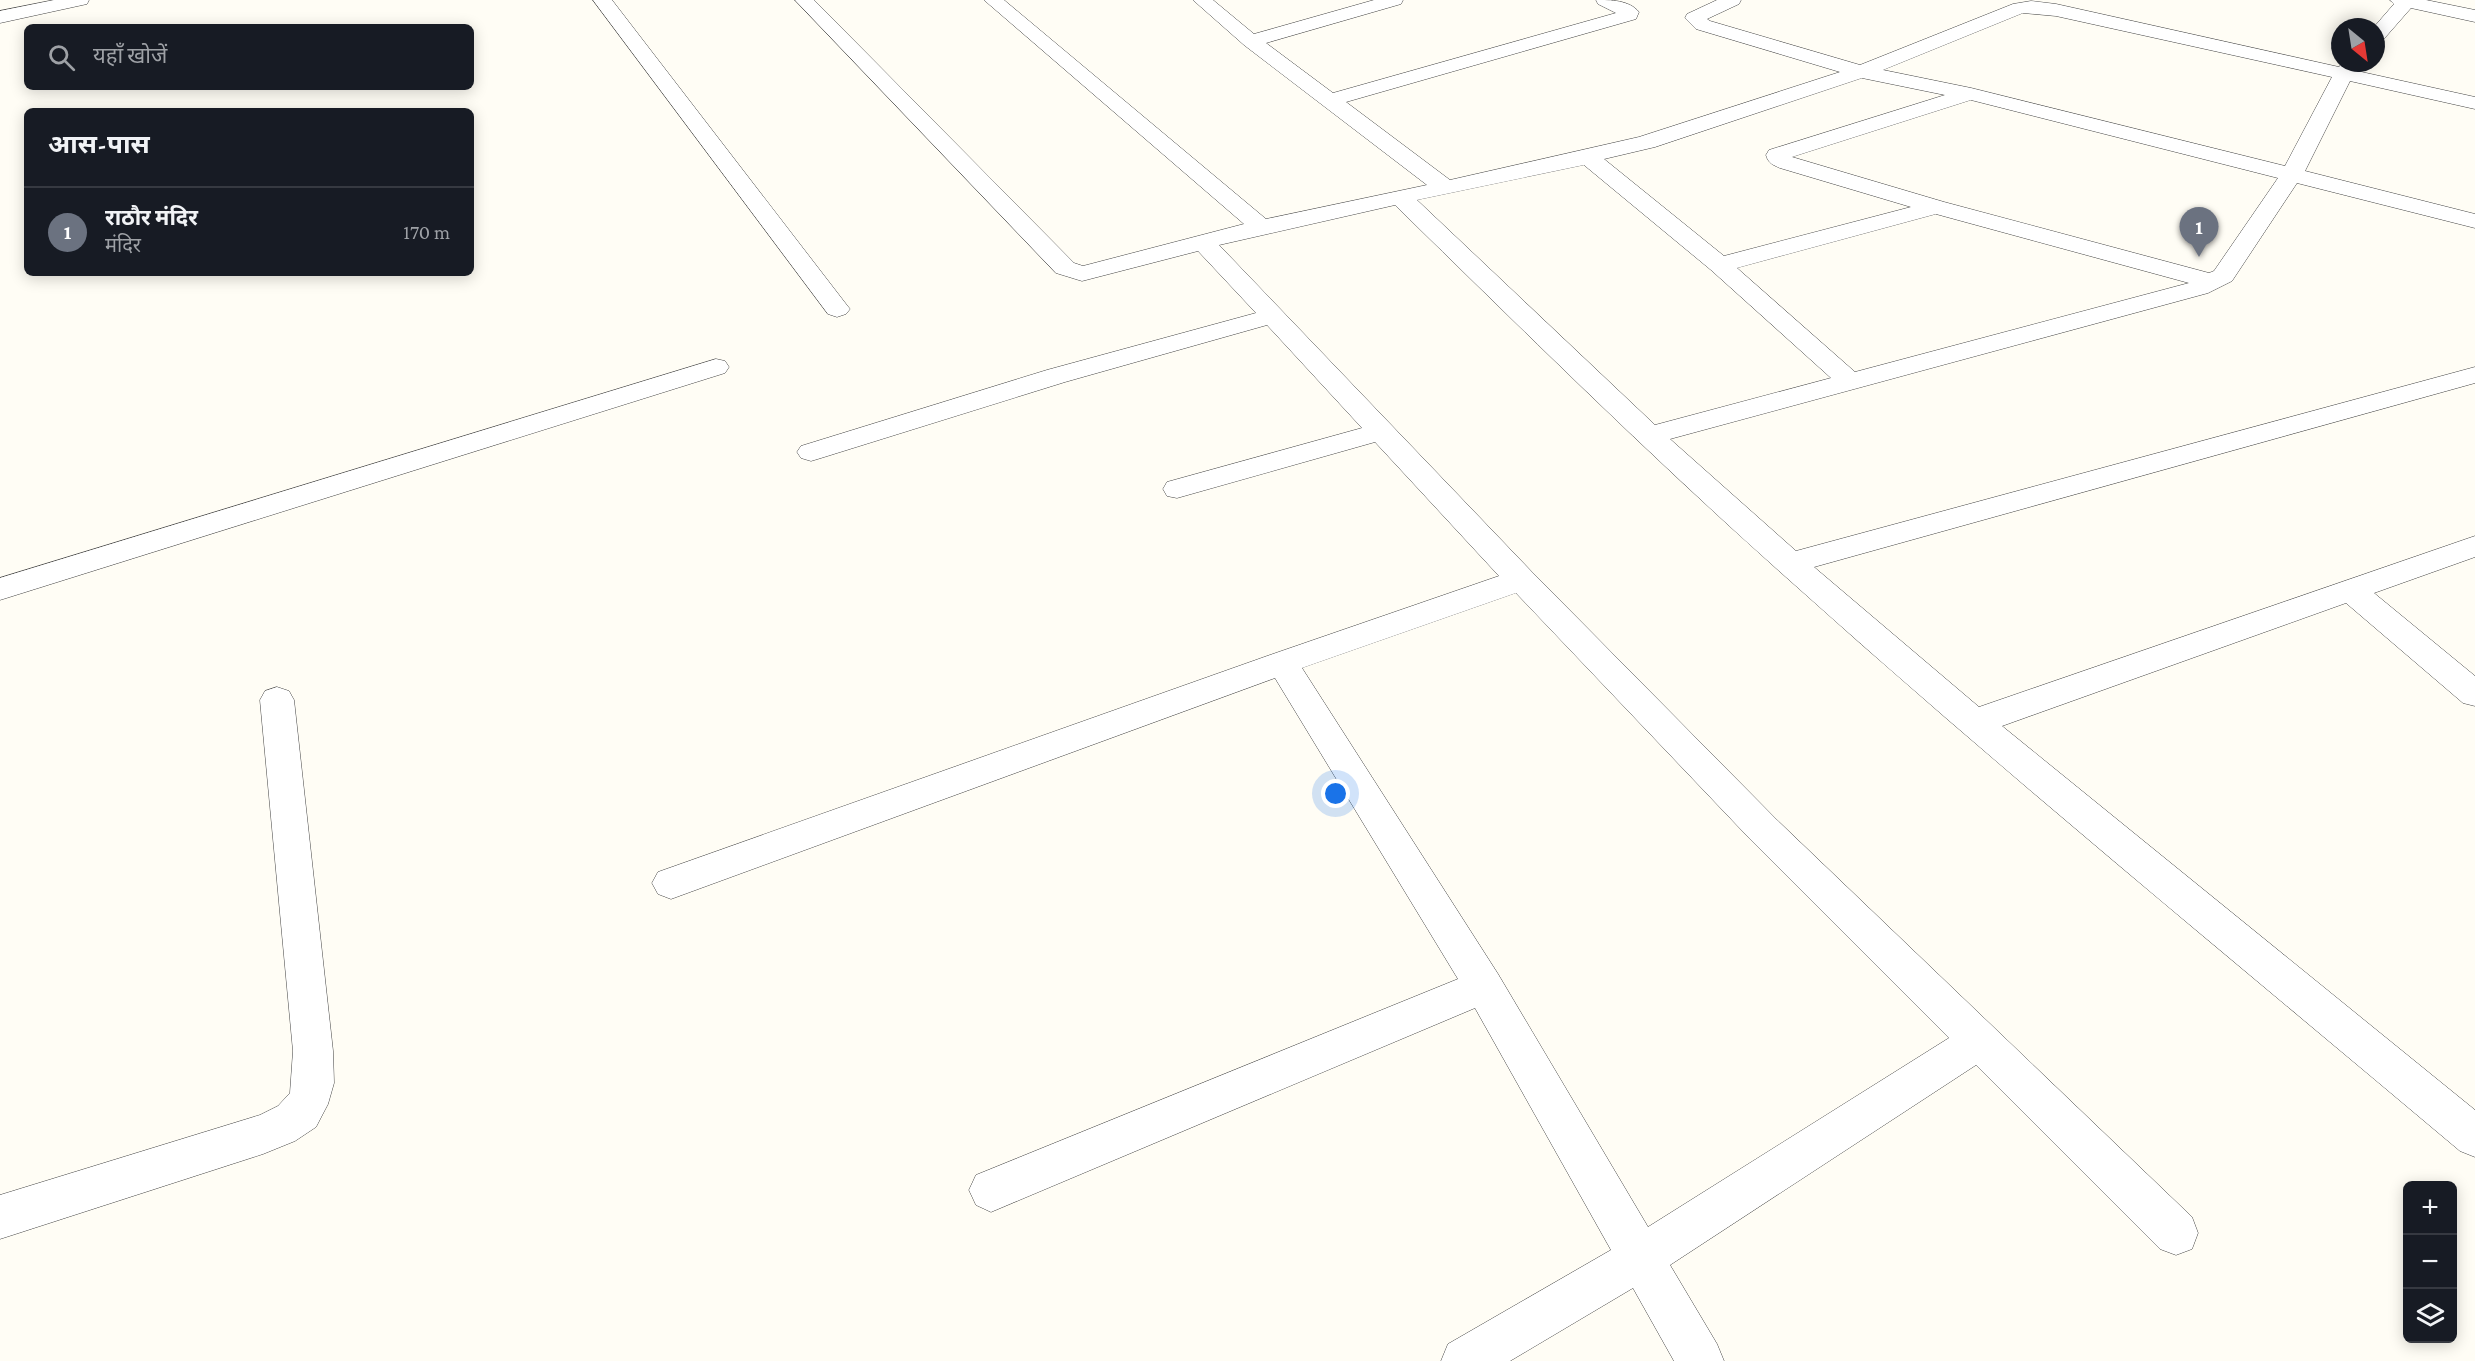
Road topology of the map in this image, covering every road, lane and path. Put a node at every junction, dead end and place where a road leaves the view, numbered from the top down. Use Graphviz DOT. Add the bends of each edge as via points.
graph roads {
  1 [pos="80,0"];
  2 [pos="602,0"];
  3 [pos="804,0"];
  4 [pos="993,0"];
  5 [pos="1202,0"];
  6 [pos="1394,0"];
  7 [pos="1605,0"];
  8 [pos="1732,0"];
  9 [pos="2402,1"];
  10 [pos="2475,16"];
  11 [pos="0,17"];
  12 [pos="2385,24"];
  13 [pos="1251,41"];
  14 [pos="2331,64"];
  15 [pos="1861,72"];
  16 [pos="2347,72"];
  17 [pos="2363,72"];
  18 [pos="1971,94"];
  19 [pos="1331,100"];
  20 [pos="2475,103"];
  21 [pos="1588,157"];
  22 [pos="2291,176"];
  23 [pos="1446,188"];
  24 [pos="1401,198"];
  25 [pos="1936,207"];
  26 [pos="2475,221"];
  27 [pos="1261,227"];
  28 [pos="1204,243"];
  29 [pos="1720,265"];
  30 [pos="2213,282"];
  31 [pos="837,309"];
  32 [pos="1273,316"];
  33 [pos="716,367"];
  34 [pos="2475,375"];
  35 [pos="1852,383"];
  36 [pos="1381,431"];
  37 [pos="1648,436"];
  38 [pos="811,452"];
  39 [pos="1178,489"];
  40 [pos="2475,546"];
  41 [pos="1789,562"];
  42 [pos="1521,580"];
  43 [pos="0,589"];
  44 [pos="2350,590"];
  45 [pos="1282,663"];
  46 [pos="2463,668"];
  47 [pos="2475,694"];
  48 [pos="277,700"];
  49 [pos="1975,722"];
  50 [pos="671,883"];
  51 [pos="1484,986"];
  52 [pos="1979,1041"];
  53 [pos="2475,1137"];
  54 [pos="991,1190"];
  55 [pos="0,1216"];
  56 [pos="2176,1233"];
  57 [pos="1639,1259"];
  58 [pos="1465,1361"];
  59 [pos="1700,1361"];
  1 -- 11 [label="street"];
  2 -- 31 [label="street"];
  3 -- 28 [label="street" via="1065,268 1082,274"];
  4 -- 27 [label="street"];
  5 -- 13 [label="street"];
  6 -- 13 [label="street"];
  7 -- 19 [label="street" via="1626,9 1629,15"];
  8 -- 15 [label="street" via="1694,18 1703,25"];
  9 -- 10 [label="street"];
  9 -- 12 [label="street"];
  13 -- 19 [label="street"];
  14 -- 15 [label="street" via="2031,7"];
  15 -- 18 [label="street"];
  15 -- 21 [label="street" via="1647,142"];
  16 -- 22 [label="street"];
  17 -- 20 [label="street"];
  18 -- 22 [label="street"];
  18 -- 25 [label="street" via="1777,155 1788,163"];
  19 -- 23 [label="street"];
  21 -- 23 [label="street"];
  21 -- 29 [label="street"];
  22 -- 26 [label="street"];
  22 -- 30 [label="street" via="2223,276"];
  23 -- 24 [label="street"];
  24 -- 27 [label="street"];
  24 -- 37 [label="street"];
  25 -- 29 [label="street"];
  25 -- 30 [label="street"];
  27 -- 28 [label="street"];
  28 -- 32 [label="street"];
  29 -- 35 [label="street"];
  30 -- 35 [label="street"];
  32 -- 36 [label="street"];
  32 -- 38 [label="street" via="1056,376"];
  33 -- 43 [label="street"];
  34 -- 41 [label="street"];
  35 -- 37 [label="street"];
  36 -- 39 [label="street"];
  36 -- 42 [label="street"];
  37 -- 41 [label="street"];
  40 -- 44 [label="street"];
  41 -- 49 [label="street"];
  42 -- 45 [label="street"];
  42 -- 52 [label="street" via="1763,829"];
  44 -- 46 [label="street"];
  44 -- 49 [label="street"];
  45 -- 50 [label="street"];
  45 -- 51 [label="street"];
  46 -- 47 [label="street"];
  48 -- 55 [label="street" via="313,1051 314,1092 306,1110 263,1134"];
  49 -- 53 [label="street"];
  51 -- 54 [label="street"];
  51 -- 57 [label="street"];
  52 -- 56 [label="street"];
  52 -- 57 [label="street"];
  57 -- 58 [label="street"];
  57 -- 59 [label="street"];
}
